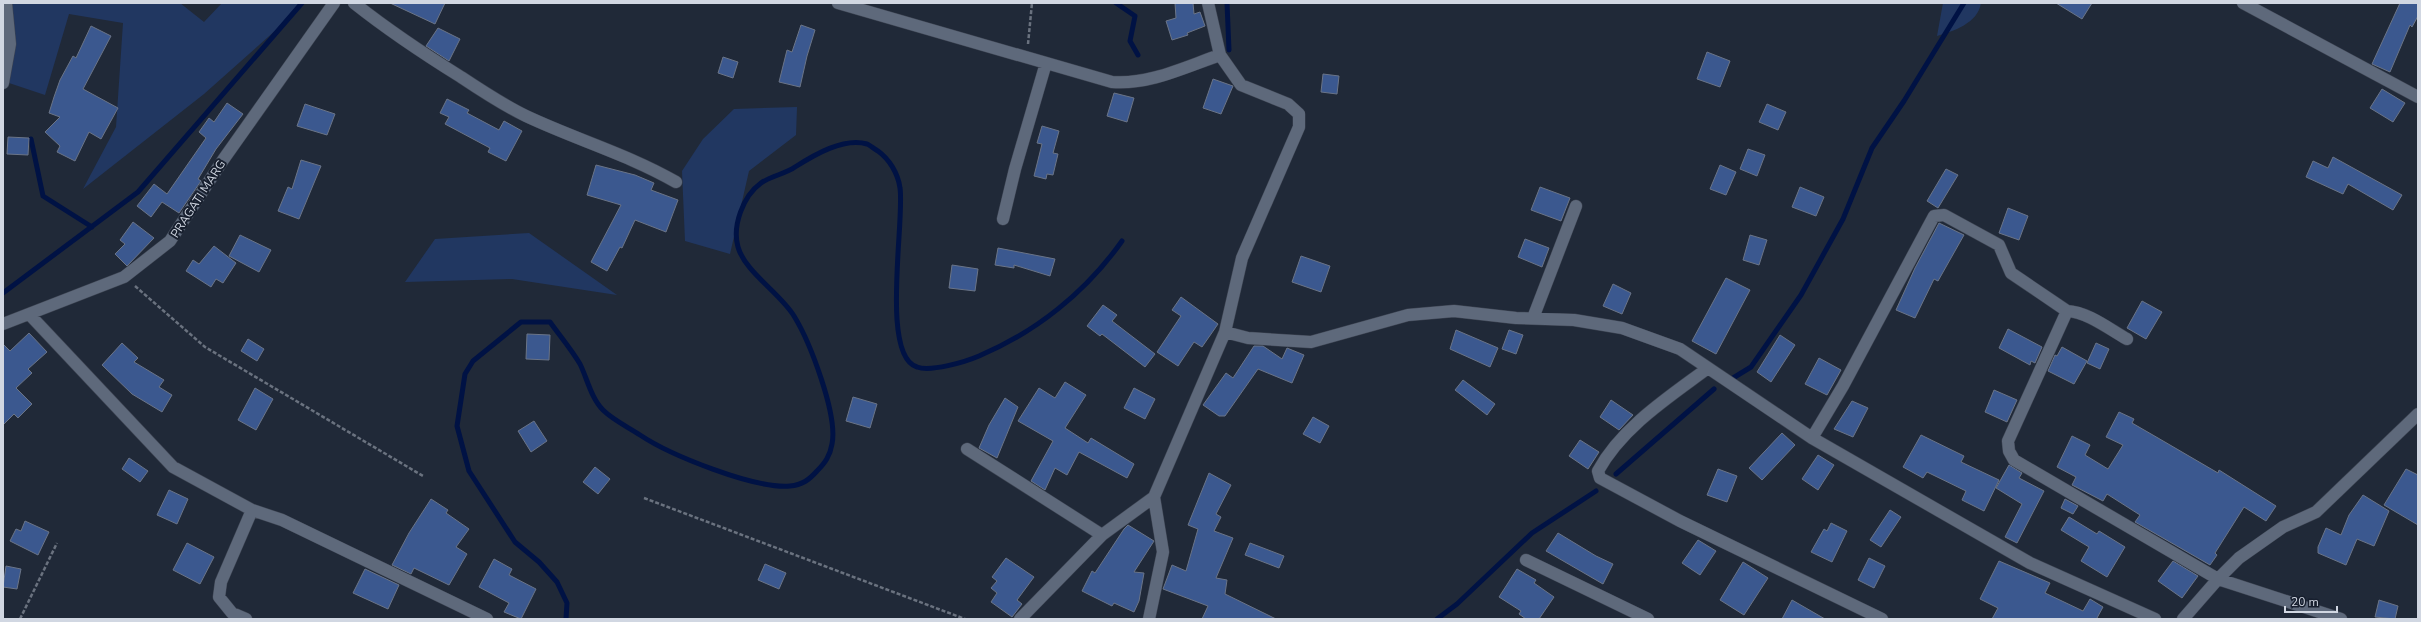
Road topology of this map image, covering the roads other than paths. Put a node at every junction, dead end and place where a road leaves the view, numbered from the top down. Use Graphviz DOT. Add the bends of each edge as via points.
graph roads {
  1 [pos="6,3"];
  2 [pos="334,3"];
  3 [pos="354,3"];
  4 [pos="838,3"];
  5 [pos="1208,3"];
  6 [pos="2243,3"];
  7 [pos="1220,55"];
  8 [pos="1046,63"];
  9 [pos="3,83"];
  10 [pos="2418,96"];
  11 [pos="676,182"];
  12 [pos="1576,206"];
  13 [pos="1003,219"];
  14 [pos="2067,311"];
  15 [pos="29,314"];
  16 [pos="1533,318"];
  17 [pos="3,324"];
  18 [pos="1224,332"];
  19 [pos="2126,338"];
  20 [pos="1708,368"];
  21 [pos="2418,414"];
  22 [pos="1812,438"];
  23 [pos="967,449"];
  24 [pos="1154,497"];
  25 [pos="252,510"];
  26 [pos="1102,535"];
  27 [pos="1526,560"];
  28 [pos="2218,579"];
  29 [pos="246,619"];
  30 [pos="487,619"];
  31 [pos="1020,619"];
  32 [pos="1149,619"];
  33 [pos="1648,619"];
  34 [pos="1882,619"];
  35 [pos="2155,619"];
  36 [pos="2183,619"];
  37 [pos="2341,619"];
  1 -- 9 [label="street" via="10,44"];
  2 -- 15 [label="street, PRAGATI MARG" via="223,160 170,241 124,277"];
  3 -- 11 [label="street" via="409,44 498,101 567,134 645,164"];
  4 -- 8 [label="street"];
  5 -- 7 [label="street"];
  6 -- 10 [label="street"];
  7 -- 8 [label="street" via="1129,84 1112,82"];
  7 -- 18 [label="street" via="1241,85 1288,104 1299,114 1298,127 1242,258"];
  8 -- 13 [label="street"];
  12 -- 16 [label="street"];
  14 -- 19 [label="street" via="2089,318"];
  14 -- 22 [label="street" via="2011,273 1998,245 1944,214 1934,216 1843,386"];
  14 -- 28 [label="street" via="2008,441 2009,451 2014,460"];
  15 -- 17 [label="street, PRAGATI MARG"];
  15 -- 25 [label="street" via="173,467"];
  16 -- 18 [label="street" via="1454,311 1408,315 1311,342 1248,338"];
  16 -- 20 [label="street" via="1574,320 1622,328 1680,349"];
  18 -- 24 [label="street"];
  20 -- 22 [label="street"];
  20 -- 34 [label="street" via="1651,410 1610,452 1598,471 1600,478 1680,521"];
  21 -- 28 [label="street" via="2316,512 2283,527 2239,558"];
  22 -- 35 [label="street" via="2030,563"];
  23 -- 26 [label="street"];
  24 -- 26 [label="street"];
  24 -- 32 [label="street" via="1163,552"];
  25 -- 29 [label="street" via="221,582 219,597 232,613"];
  25 -- 30 [label="street" via="282,520"];
  26 -- 31 [label="street"];
  27 -- 33 [label="street"];
  28 -- 36 [label="street"];
  28 -- 37 [label="street"];
}
